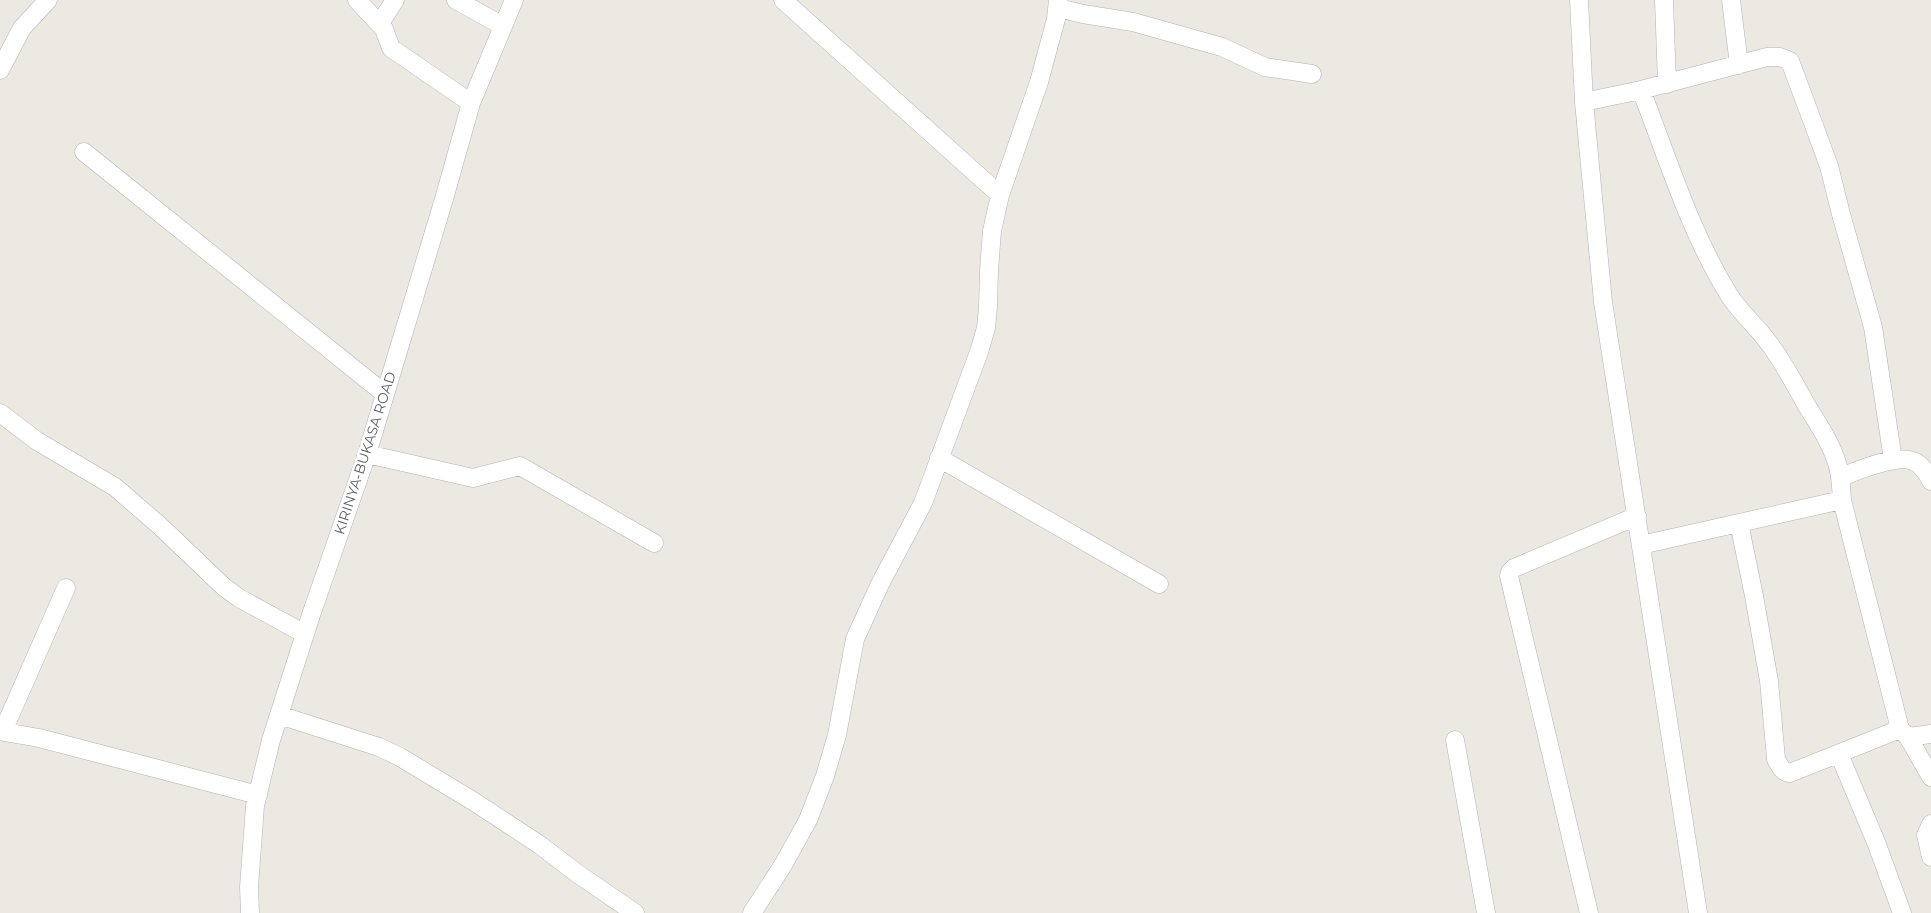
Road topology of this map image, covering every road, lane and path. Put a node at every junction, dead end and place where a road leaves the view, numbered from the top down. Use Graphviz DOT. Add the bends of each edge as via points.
graph roads {
  1 [pos="48,0"];
  2 [pos="357,0"];
  3 [pos="395,0"];
  4 [pos="456,0"];
  5 [pos="514,0"];
  6 [pos="783,0"];
  7 [pos="1578,0"];
  8 [pos="1664,0"];
  9 [pos="1731,0"];
  10 [pos="1058,4"];
  11 [pos="380,23"];
  12 [pos="503,26"];
  13 [pos="1739,64"];
  14 [pos="0,70"];
  15 [pos="1312,74"];
  16 [pos="1667,84"];
  17 [pos="1641,90"];
  18 [pos="1584,102"];
  19 [pos="471,103"];
  20 [pos="84,152"];
  21 [pos="1000,196"];
  22 [pos="385,394"];
  23 [pos="0,413"];
  24 [pos="367,454"];
  25 [pos="939,458"];
  26 [pos="1893,460"];
  27 [pos="1841,477"];
  28 [pos="1931,481"];
  29 [pos="1842,500"];
  30 [pos="1637,516"];
  31 [pos="1739,523"];
  32 [pos="654,543"];
  33 [pos="1641,545"];
  34 [pos="1158,584"];
  35 [pos="66,588"];
  36 [pos="305,634"];
  37 [pos="279,715"];
  38 [pos="1,731"];
  39 [pos="1904,733"];
  40 [pos="1931,734"];
  41 [pos="1455,740"];
  42 [pos="1839,754"];
  43 [pos="1931,777"];
  44 [pos="258,795"];
  45 [pos="1931,824"];
  46 [pos="1931,857"];
  47 [pos="250,913"];
  48 [pos="635,913"];
  49 [pos="752,913"];
  50 [pos="1486,913"];
  51 [pos="1589,913"];
  52 [pos="1698,913"];
  53 [pos="1902,913"];
  1 -- 14 [label="street" via="22,28"];
  2 -- 11 [label="street"];
  3 -- 11 [label="street"];
  4 -- 12 [label="street"];
  5 -- 12 [label="street, KIRINYA-BUKASA ROAD"];
  6 -- 21 [label="street"];
  7 -- 18 [label="street"];
  8 -- 16 [label="street"];
  9 -- 13 [label="street"];
  10 -- 15 [label="street" via="1082,14 1132,22 1222,47 1265,66"];
  10 -- 21 [label="street" via="1039,82"];
  11 -- 19 [label="street" via="394,51"];
  12 -- 19 [label="street, KIRINYA-BUKASA ROAD"];
  13 -- 16 [label="street"];
  13 -- 26 [label="street" via="1767,57 1780,57 1790,62 1829,166 1873,327"];
  16 -- 17 [label="street"];
  17 -- 18 [label="street"];
  17 -- 27 [label="street" via="1691,220 1729,295 1765,337 1785,367 1819,426"];
  18 -- 30 [label="street" via="1603,302"];
  19 -- 22 [label="street, KIRINYA-BUKASA ROAD"];
  20 -- 22 [label="street"];
  21 -- 25 [label="street" via="990,250 986,328"];
  22 -- 24 [label="street, KIRINYA-BUKASA ROAD"];
  23 -- 36 [label="street" via="37,441 115,487 224,588"];
  24 -- 32 [label="street" via="472,478 520,466"];
  24 -- 36 [label="street, KIRINYA-BUKASA ROAD"];
  25 -- 34 [label="street"];
  25 -- 49 [label="street" via="923,503 855,639 837,736 808,820"];
  26 -- 27 [label="street"];
  26 -- 28 [label="street" via="1912,460 1925,470"];
  27 -- 29 [label="street"];
  29 -- 31 [label="street"];
  29 -- 39 [label="street"];
  30 -- 33 [label="street"];
  30 -- 51 [label="street" via="1514,568 1509,576"];
  31 -- 33 [label="street"];
  31 -- 42 [label="street" via="1769,681 1779,766 1789,773"];
  33 -- 52 [label="street"];
  35 -- 38 [label="street"];
  36 -- 37 [label="street, KIRINYA-BUKASA ROAD"];
  37 -- 44 [label="street, KIRINYA-BUKASA ROAD"];
  37 -- 48 [label="street" via="379,747 400,757 540,845"];
  38 -- 44 [label="street"];
  39 -- 40 [label="street"];
  39 -- 42 [label="street"];
  39 -- 43 [label="street"];
  41 -- 50 [label="street"];
  42 -- 53 [label="street"];
  44 -- 47 [label="street, KIRINYA-BUKASA ROAD" via="249,887"];
  45 -- 46 [label="street" via="1926,835"];
}
